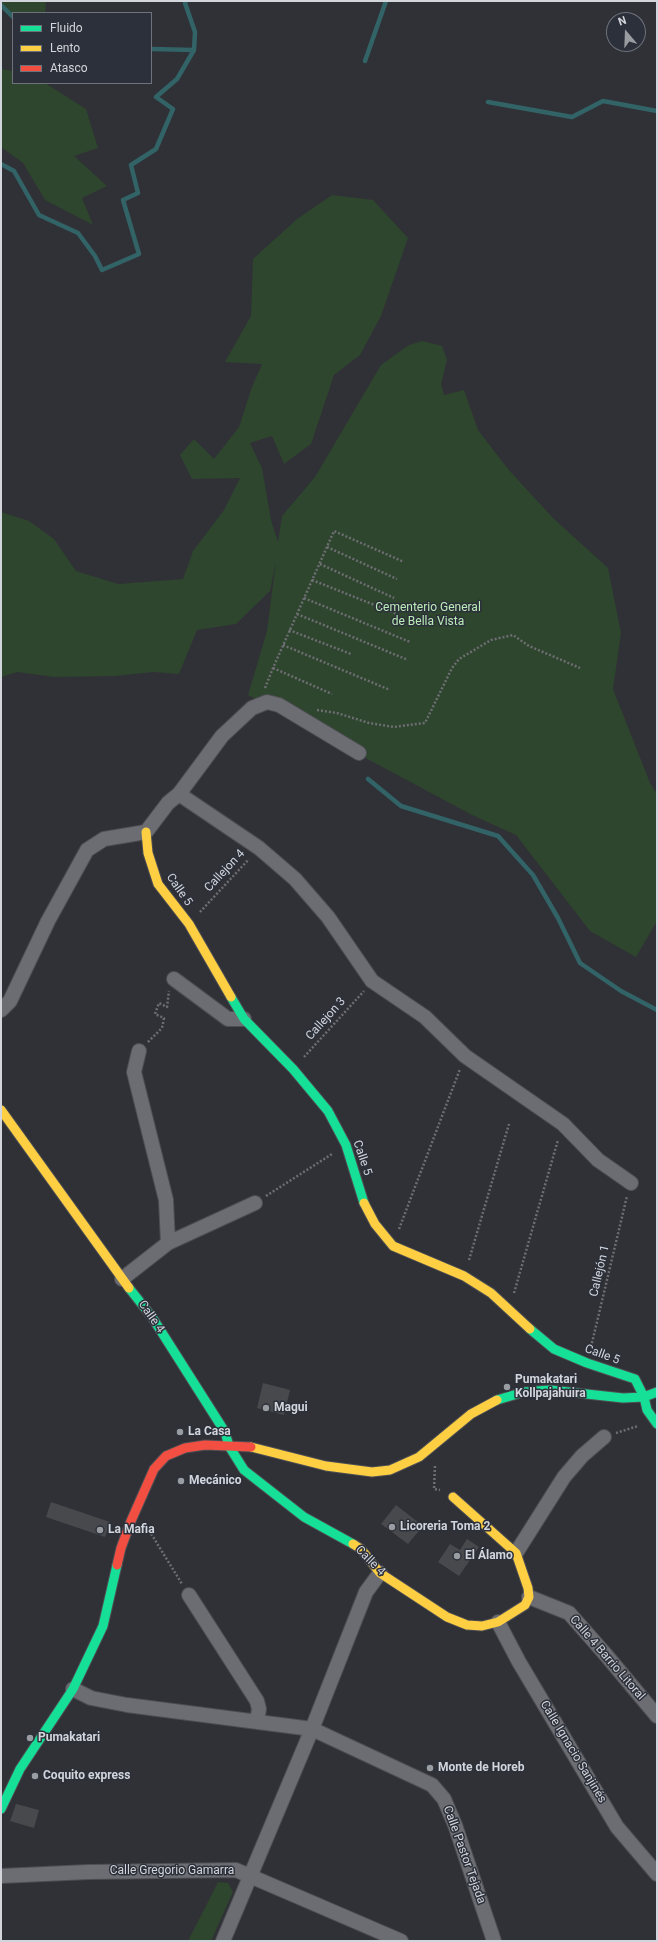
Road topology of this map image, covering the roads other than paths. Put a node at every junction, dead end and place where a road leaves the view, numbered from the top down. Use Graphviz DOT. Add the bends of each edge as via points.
graph roads {
  1 [pos="359,753"];
  2 [pos="179,794"];
  3 [pos="146,832"];
  4 [pos="174,979"];
  5 [pos="1,1010"];
  6 [pos="244,1019"];
  7 [pos="139,1050"];
  8 [pos="1,1110"];
  9 [pos="630,1182"];
  10 [pos="255,1203"];
  11 [pos="168,1243"];
  12 [pos="122,1279"];
  13 [pos="657,1392"];
  14 [pos="644,1397"];
  15 [pos="656,1423"];
  16 [pos="604,1437"];
  17 [pos="230,1446"];
  18 [pos="453,1497"];
  19 [pos="516,1553"];
  20 [pos="380,1574"];
  21 [pos="184,1592"];
  22 [pos="529,1597"];
  23 [pos="498,1622"];
  24 [pos="73,1688"];
  25 [pos="657,1716"];
  26 [pos="257,1721"];
  27 [pos="312,1729"];
  28 [pos="1,1809"];
  29 [pos="657,1874"];
  30 [pos="251,1875"];
  31 [pos="1,1876"];
  32 [pos="223,1941"];
  33 [pos="401,1941"];
  34 [pos="494,1941"];
  1 -- 2 [label="street" via="279,705 260,703 222,736"];
  2 -- 3 [label="street" via="168,803"];
  2 -- 9 [label="street" via="259,848 300,884 328,917 372,981 424,1017 465,1056 563,1124 598,1160"];
  3 -- 5 [label="street" via="104,839 87,850 48,921 10,1001"];
  3 -- 6 [label="street, Calle 5" via="148,853 158,884 189,924"];
  4 -- 6 [label="street" via="228,1019"];
  6 -- 14 [label="street, Calle 5" via="293,1069 328,1111 346,1145 366,1208 374,1224 393,1246 464,1276 491,1293 554,1348 587,1363 635,1379"];
  7 -- 11 [label="street" via="134,1072 166,1200"];
  8 -- 12 [label="street, Calle 4"];
  10 -- 11 [label="street"];
  11 -- 12 [label="street"];
  12 -- 17 [label="street, Calle 4" via="152,1317 225,1432"];
  13 -- 14 [label="street"];
  14 -- 15 [label="street, Calle 5" via="647,1410"];
  14 -- 17 [label="street" via="623,1398 550,1390 524,1392 496,1400 471,1414 419,1457 390,1470 372,1472 326,1466 254,1447"];
  16 -- 19 [label="street" via="582,1456 564,1477"];
  17 -- 20 [label="street, Calle 4" via="244,1470 304,1517 361,1549"];
  17 -- 24 [label="street" via="205,1445 185,1448 166,1456 154,1469 121,1548 103,1626"];
  18 -- 19 [label="street"];
  19 -- 22 [label="street"];
  20 -- 23 [label="street, Calle 4" via="447,1617 467,1625 482,1626"];
  20 -- 27 [label="street" via="366,1592"];
  21 -- 26 [label="street" via="257,1701"];
  22 -- 23 [label="street, Calle 4" via="525,1605"];
  22 -- 25 [label="street, Calle 4 Barrio Litoral" via="569,1613"];
  23 -- 29 [label="street, Calle Ignacio Sanjinés" via="519,1662 618,1827"];
  24 -- 26 [label="street, Calle Pastor Tejada" via="90,1698 127,1705"];
  24 -- 28 [label="street" via="20,1769"];
  26 -- 27 [label="street, Calle Pastor Tejada"];
  27 -- 30 [label="street"];
  27 -- 34 [label="street, Calle Pastor Tejada" via="432,1785 444,1799 455,1825"];
  30 -- 31 [label="street, Calle Gregorio Gamarra" via="236,1870"];
  30 -- 32 [label="street"];
  30 -- 33 [label="street, Calle Gregorio Gamarra"];
}
